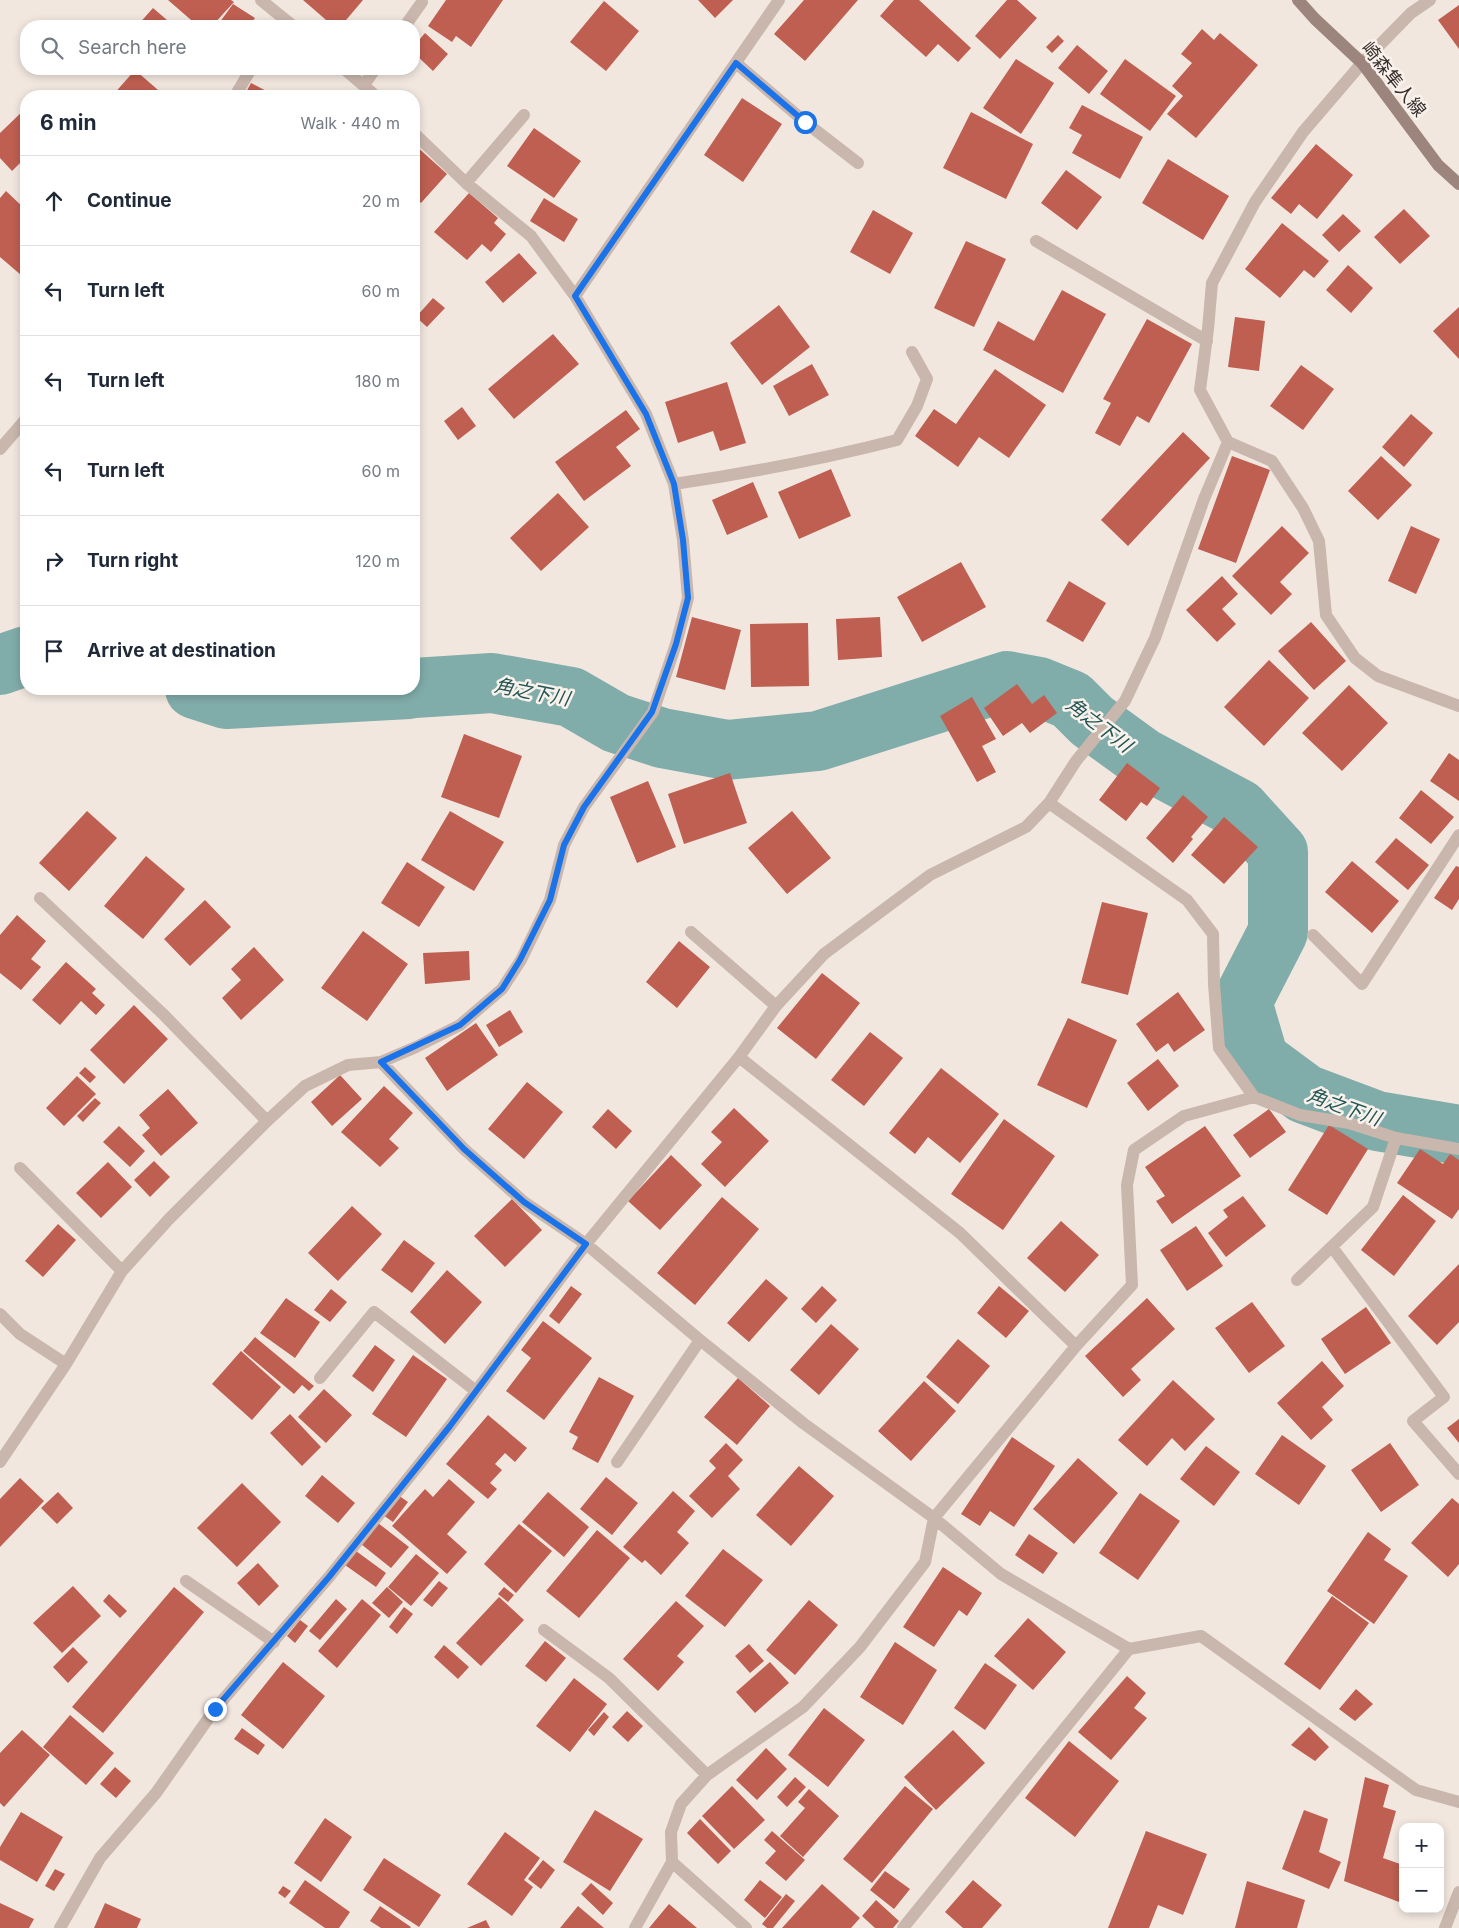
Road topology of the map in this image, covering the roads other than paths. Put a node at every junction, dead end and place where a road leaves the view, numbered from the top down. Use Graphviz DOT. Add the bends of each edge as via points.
graph roads {
  1 [pos="262,0"];
  2 [pos="779,0"];
  3 [pos="1298,0"];
  4 [pos="1430,0"];
  5 [pos="422,2"];
  6 [pos="277,20"];
  7 [pos="409,20"];
  8 [pos="736,63"];
  9 [pos="1362,63"];
  10 [pos="247,75"];
  11 [pos="352,75"];
  12 [pos="371,75"];
  13 [pos="364,85"];
  14 [pos="239,90"];
  15 [pos="369,90"];
  16 [pos="524,115"];
  17 [pos="420,138"];
  18 [pos="858,163"];
  19 [pos="466,183"];
  20 [pos="1459,184"];
  21 [pos="1036,241"];
  22 [pos="575,296"];
  23 [pos="1207,340"];
  24 [pos="912,352"];
  25 [pos="20,426"];
  26 [pos="1228,442"];
  27 [pos="0,450"];
  28 [pos="674,484"];
  29 [pos="1459,706"];
  30 [pos="1049,804"];
  31 [pos="1459,835"];
  32 [pos="40,898"];
  33 [pos="691,932"];
  34 [pos="1313,934"];
  35 [pos="776,1006"];
  36 [pos="739,1057"];
  37 [pos="381,1062"];
  38 [pos="1254,1096"];
  39 [pos="267,1121"];
  40 [pos="1396,1138"];
  41 [pos="1459,1149"];
  42 [pos="20,1168"];
  43 [pos="586,1244"];
  44 [pos="1332,1247"];
  45 [pos="122,1271"];
  46 [pos="1297,1280"];
  47 [pos="0,1314"];
  48 [pos="700,1340"];
  49 [pos="1076,1346"];
  50 [pos="66,1364"];
  51 [pos="320,1378"];
  52 [pos="476,1391"];
  53 [pos="0,1462"];
  54 [pos="617,1462"];
  55 [pos="1459,1474"];
  56 [pos="934,1518"];
  57 [pos="186,1581"];
  58 [pos="544,1630"];
  59 [pos="274,1642"];
  60 [pos="1129,1649"];
  61 [pos="707,1775"];
  62 [pos="1459,1802"];
  63 [pos="672,1862"];
  64 [pos="1459,1892"];
  65 [pos="60,1928"];
  66 [pos="635,1928"];
  67 [pos="746,1928"];
  68 [pos="903,1928"];
  69 [pos="1445,1928"];
  1 -- 6 [label="street"];
  2 -- 8 [label="street"];
  3 -- 9 [label="main road, 崎森隼人線"];
  4 -- 9 [label="street" via="1411,13"];
  5 -- 7 [label="street"];
  8 -- 18 [label="street"];
  8 -- 22 [label="street"];
  9 -- 20 [label="main road, 崎森隼人線" via="1438,165"];
  9 -- 23 [label="street" via="1303,132 1255,202 1212,283"];
  10 -- 14 [label="street"];
  11 -- 13 [label="street"];
  12 -- 13 [label="street"];
  13 -- 15 [label="street"];
  16 -- 19 [label="street"];
  17 -- 19 [label="street"];
  19 -- 22 [label="street" via="532,236"];
  21 -- 23 [label="street"];
  22 -- 28 [label="street" via="646,414"];
  23 -- 26 [label="street" via="1200,390"];
  24 -- 28 [label="street" via="927,379 917,406 897,440 751,472"];
  25 -- 27 [label="street"];
  26 -- 29 [label="street" via="1272,461 1303,508 1319,541 1326,615 1355,658 1378,676"];
  26 -- 30 [label="street" via="1204,499 1155,638 1125,701 1076,761"];
  28 -- 37 [label="street" via="688,598 652,712 584,807 564,845 550,900 502,989 460,1025"];
  30 -- 35 [label="street" via="1026,826 922,880 824,954"];
  30 -- 38 [label="street" via="1187,900 1213,934 1219,1048"];
  31 -- 34 [label="street" via="1362,984"];
  32 -- 39 [label="street" via="163,1014"];
  33 -- 35 [label="street"];
  35 -- 36 [label="street"];
  36 -- 43 [label="street"];
  36 -- 49 [label="street" via="960,1233"];
  37 -- 39 [label="street" via="348,1066 305,1086"];
  37 -- 43 [label="street" via="464,1149 524,1202"];
  38 -- 40 [label="street" via="1300,1115 1349,1123"];
  38 -- 49 [label="street" via="1184,1116 1134,1150 1127,1185 1132,1284"];
  39 -- 45 [label="street"];
  40 -- 41 [label="street"];
  40 -- 44 [label="street" via="1373,1207"];
  42 -- 45 [label="street"];
  43 -- 48 [label="street"];
  43 -- 52 [label="street"];
  44 -- 46 [label="street"];
  44 -- 55 [label="street" via="1444,1397 1414,1421"];
  45 -- 50 [label="street"];
  47 -- 50 [label="street" via="20,1334"];
  48 -- 54 [label="street"];
  48 -- 56 [label="street" via="803,1423"];
  49 -- 56 [label="street"];
  50 -- 53 [label="street"];
  51 -- 52 [label="street" via="374,1312"];
  52 -- 59 [label="street"];
  56 -- 60 [label="street" via="1001,1574"];
  56 -- 61 [label="street" via="926,1562 860,1647 803,1707"];
  57 -- 59 [label="street"];
  58 -- 61 [label="street" via="609,1678"];
  59 -- 65 [label="street" via="215,1709 156,1793 100,1858"];
  60 -- 62 [label="street" via="1201,1636 1416,1790"];
  60 -- 68 [label="street"];
  61 -- 63 [label="street" via="681,1804 671,1832"];
  63 -- 66 [label="street"];
  63 -- 67 [label="street"];
  64 -- 69 [label="street"];
}
